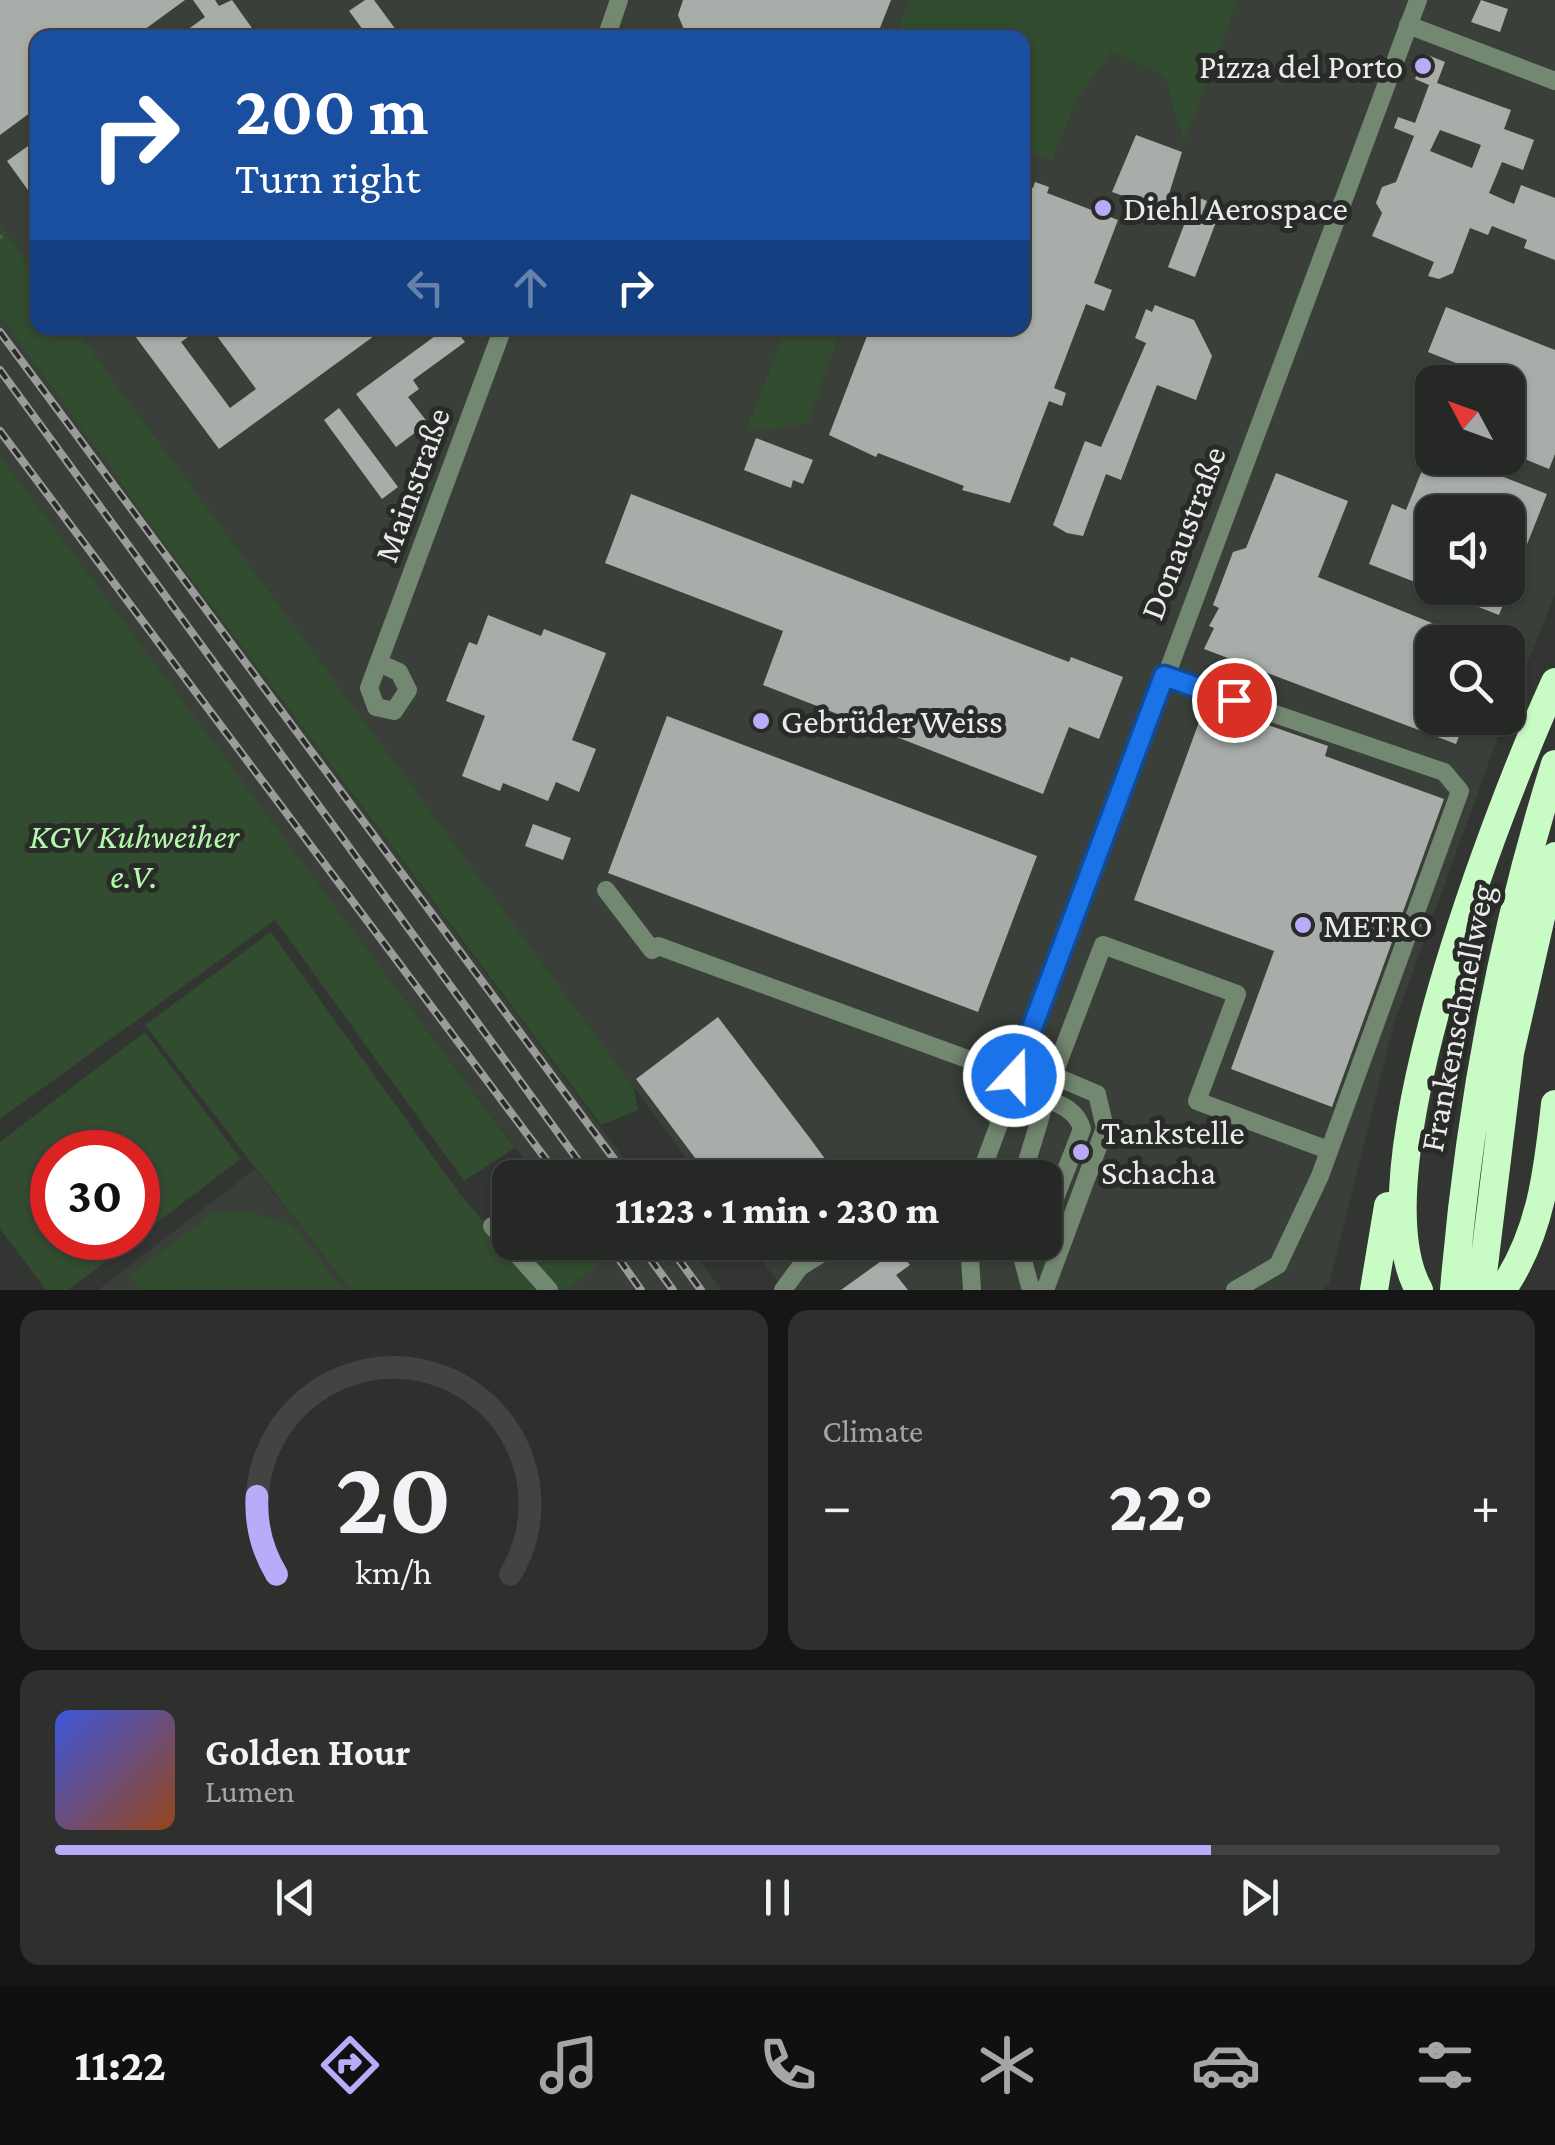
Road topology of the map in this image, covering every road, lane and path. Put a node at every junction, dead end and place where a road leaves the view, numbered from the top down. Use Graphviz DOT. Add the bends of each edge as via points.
graph roads {
  1 [pos="619,0"];
  2 [pos="1418,0"];
  3 [pos="1408,24"];
  4 [pos="609,30"];
  5 [pos="1555,81"];
  6 [pos="500,335"];
  7 [pos="382,664"];
  8 [pos="1164,676"];
  9 [pos="1555,682"];
  10 [pos="1555,764"];
  11 [pos="1555,856"];
  12 [pos="606,890"];
  13 [pos="1053,1076"];
  14 [pos="1014,1077"];
  15 [pos="1045,1102"];
  16 [pos="1555,1104"];
  17 [pos="1413,1119"];
  18 [pos="1328,1150"];
  19 [pos="985,1160"];
  20 [pos="1027,1160"];
  21 [pos="1062,1180"];
  22 [pos="1542,1202"];
  23 [pos="1555,1229"];
  24 [pos="522,1260"];
  25 [pos="811,1260"];
  26 [pos="971,1260"];
  27 [pos="1022,1260"];
  28 [pos="548,1290"];
  29 [pos="783,1290"];
  30 [pos="972,1290"];
  31 [pos="1031,1290"];
  32 [pos="1045,1290"];
  33 [pos="1235,1290"];
  34 [pos="1374,1290"];
  35 [pos="1419,1290"];
  36 [pos="1454,1290"];
  37 [pos="1481,1290"];
  38 [pos="1502,1290"];
  1 -- 4 [label="street"];
  2 -- 3 [label="street, Donaustraße"];
  3 -- 5 [label="street"];
  3 -- 8 [label="street, Donaustraße"];
  6 -- 7 [label="street, Mainstraße"];
  8 -- 14 [label="street, Donaustraße"];
  8 -- 18 [label="street" via="1444,772 1460,791"];
  9 -- 17 [label="highway" via="1452,954"];
  10 -- 36 [label="highway, Frankenschnellweg" via="1512,913 1485,1042"];
  11 -- 37 [label="highway, Frankenschnellweg" via="1510,1053"];
  12 -- 14 [label="street" via="652,950 658,946"];
  13 -- 14 [label="street"];
  13 -- 18 [label="street" via="1104,946 1237,994 1197,1101"];
  13 -- 32 [label="street" via="1097,1094 1106,1128"];
  14 -- 15 [label="street"];
  14 -- 19 [label="street, Donaustraße"];
  15 -- 20 [label="street"];
  15 -- 21 [label="street" via="1066,1104 1082,1129"];
  16 -- 22 [label="highway"];
  17 -- 34 [label="highway" via="1390,1192"];
  17 -- 35 [label="highway" via="1400,1231"];
  18 -- 33 [label="street" via="1278,1264"];
  22 -- 23 [label="highway"];
  22 -- 38 [label="highway"];
  24 -- 28 [label="street"];
  25 -- 29 [label="street"];
  26 -- 30 [label="street"];
  27 -- 31 [label="street"];
}
